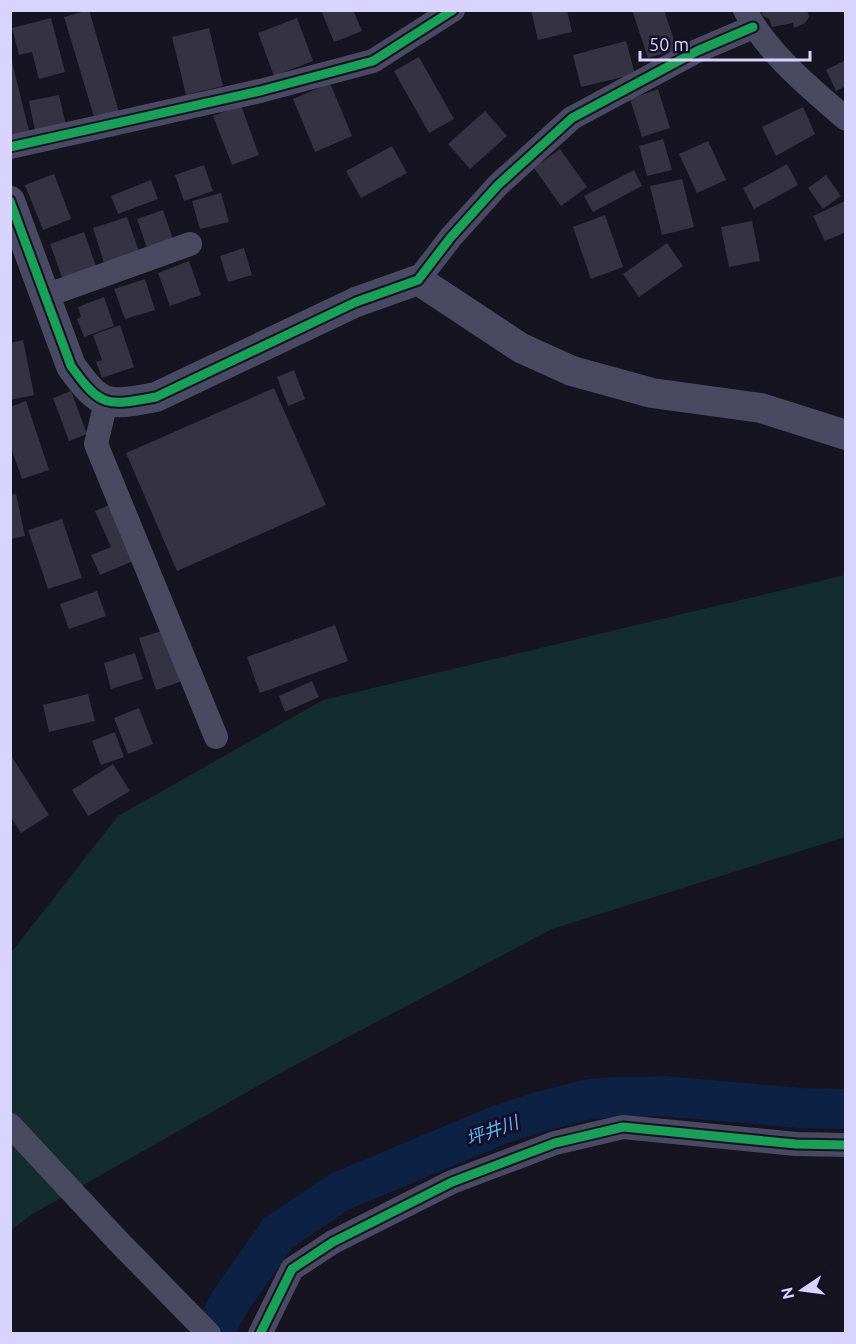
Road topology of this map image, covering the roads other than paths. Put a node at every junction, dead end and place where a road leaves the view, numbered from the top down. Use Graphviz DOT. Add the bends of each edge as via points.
graph roads {
  1 [pos="453,10"];
  2 [pos="422,18"];
  3 [pos="749,19"];
  4 [pos="846,119"];
  5 [pos="10,147"];
  6 [pos="10,201"];
  7 [pos="190,244"];
  8 [pos="418,280"];
  9 [pos="45,296"];
  10 [pos="106,402"];
  11 [pos="846,435"];
  12 [pos="216,737"];
  13 [pos="10,1125"];
  14 [pos="846,1145"];
  15 [pos="206,1330"];
  16 [pos="260,1334"];
  1 -- 2 [label="street"];
  2 -- 5 [label="street" via="373,61 260,91"];
  3 -- 4 [label="street" via="803,81"];
  3 -- 8 [label="street" via="572,117 498,185"];
  6 -- 9 [label="street"];
  7 -- 9 [label="street"];
  8 -- 10 [label="street" via="356,302 156,397"];
  8 -- 11 [label="street" via="521,348 572,371 652,393 761,408"];
  9 -- 10 [label="street" via="71,366 86,387"];
  10 -- 12 [label="street" via="96,444"];
  13 -- 15 [label="street"];
  14 -- 16 [label="street" via="796,1144 623,1127 555,1143 452,1182 333,1242 292,1269"];
}
